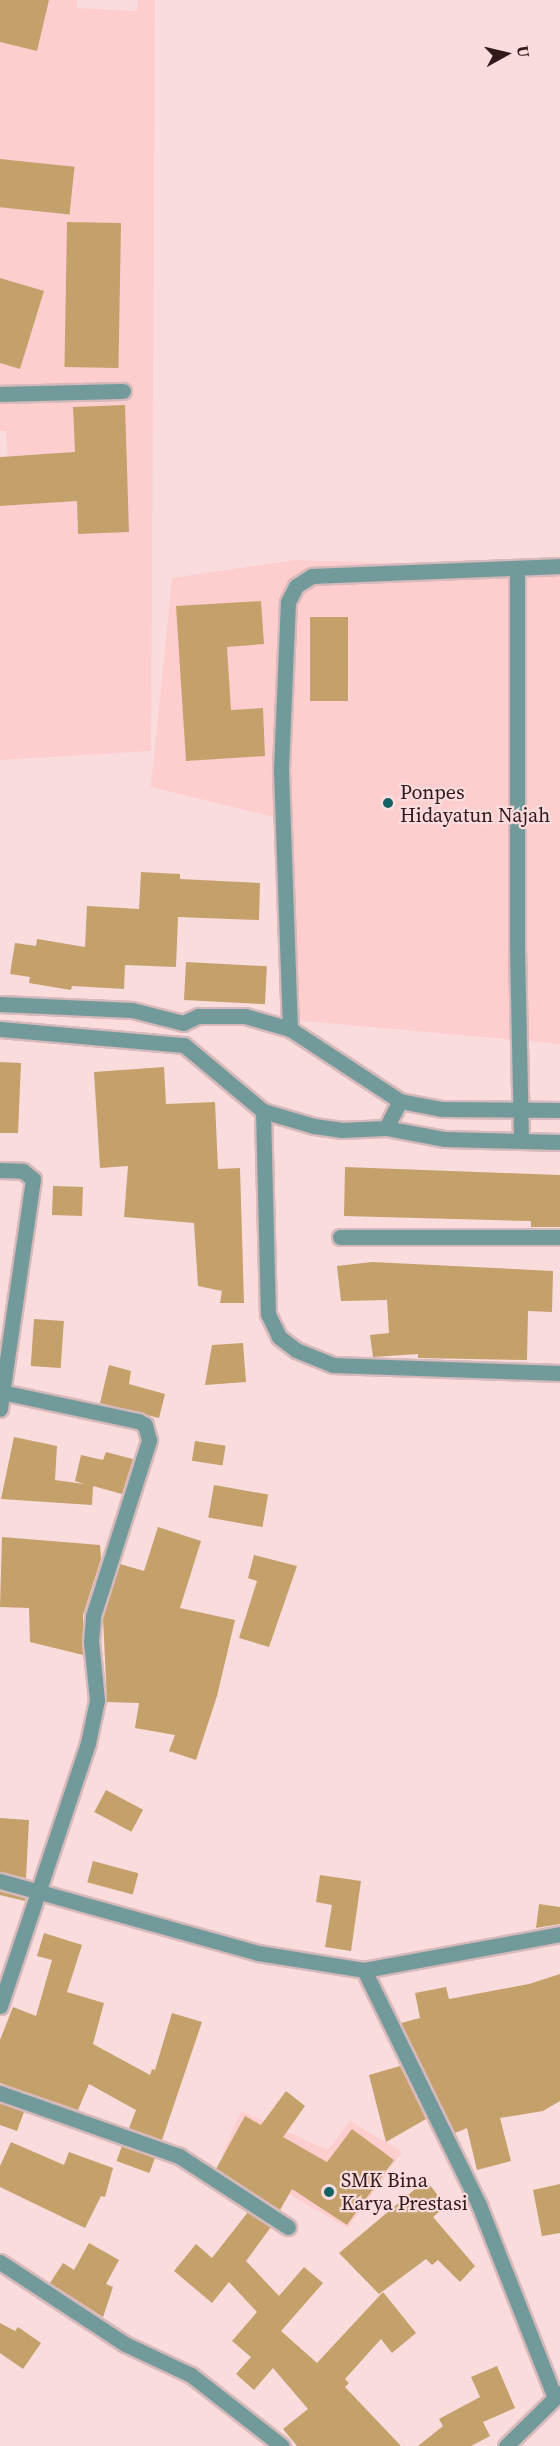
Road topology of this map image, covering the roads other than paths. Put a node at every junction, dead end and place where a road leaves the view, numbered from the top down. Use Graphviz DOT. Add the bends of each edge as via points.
graph roads {
  1 [pos="123,391"];
  2 [pos="0,394"];
  3 [pos="560,566"];
  4 [pos="517,568"];
  5 [pos="0,1004"];
  6 [pos="183,1023"];
  7 [pos="0,1029"];
  8 [pos="290,1029"];
  9 [pos="184,1046"];
  10 [pos="400,1101"];
  11 [pos="521,1108"];
  12 [pos="560,1110"];
  13 [pos="263,1111"];
  14 [pos="386,1128"];
  15 [pos="522,1140"];
  16 [pos="560,1142"];
  17 [pos="0,1170"];
  18 [pos="340,1237"];
  19 [pos="560,1237"];
  20 [pos="560,1373"];
  21 [pos="2,1392"];
  22 [pos="0,1409"];
  23 [pos="0,1881"];
  24 [pos="41,1891"];
  25 [pos="560,1934"];
  26 [pos="364,1970"];
  27 [pos="0,2006"];
  28 [pos="0,2093"];
  29 [pos="288,2227"];
  30 [pos="0,2262"];
  31 [pos="557,2394"];
  32 [pos="282,2446"];
  33 [pos="506,2446"];
  1 -- 2 [label="street"];
  3 -- 4 [label="street"];
  4 -- 8 [label="street" via="312,576 296,586 288,602 281,768"];
  4 -- 11 [label="street"];
  5 -- 6 [label="street" via="132,1010"];
  6 -- 8 [label="street" via="198,1016 244,1016"];
  6 -- 9 [label="street"];
  7 -- 9 [label="street"];
  8 -- 10 [label="street"];
  9 -- 13 [label="street"];
  10 -- 11 [label="street" via="442,1109"];
  10 -- 14 [label="street"];
  11 -- 12 [label="street"];
  11 -- 15 [label="street"];
  13 -- 14 [label="street" via="341,1130"];
  13 -- 20 [label="street" via="268,1314 279,1337 296,1350 333,1365"];
  14 -- 15 [label="street" via="445,1139"];
  15 -- 16 [label="street"];
  17 -- 21 [label="street" via="23,1171 33,1179"];
  18 -- 19 [label="street"];
  21 -- 22 [label="street"];
  21 -- 24 [label="street" via="138,1421 149,1432 148,1448 107,1562 93,1616 96,1701 88,1743"];
  23 -- 24 [label="street"];
  24 -- 26 [label="street" via="258,1953"];
  24 -- 27 [label="street"];
  25 -- 26 [label="street"];
  26 -- 31 [label="street" via="479,2205"];
  28 -- 29 [label="street" via="179,2156"];
  30 -- 32 [label="street" via="125,2344 191,2375"];
  31 -- 33 [label="street"];
}
